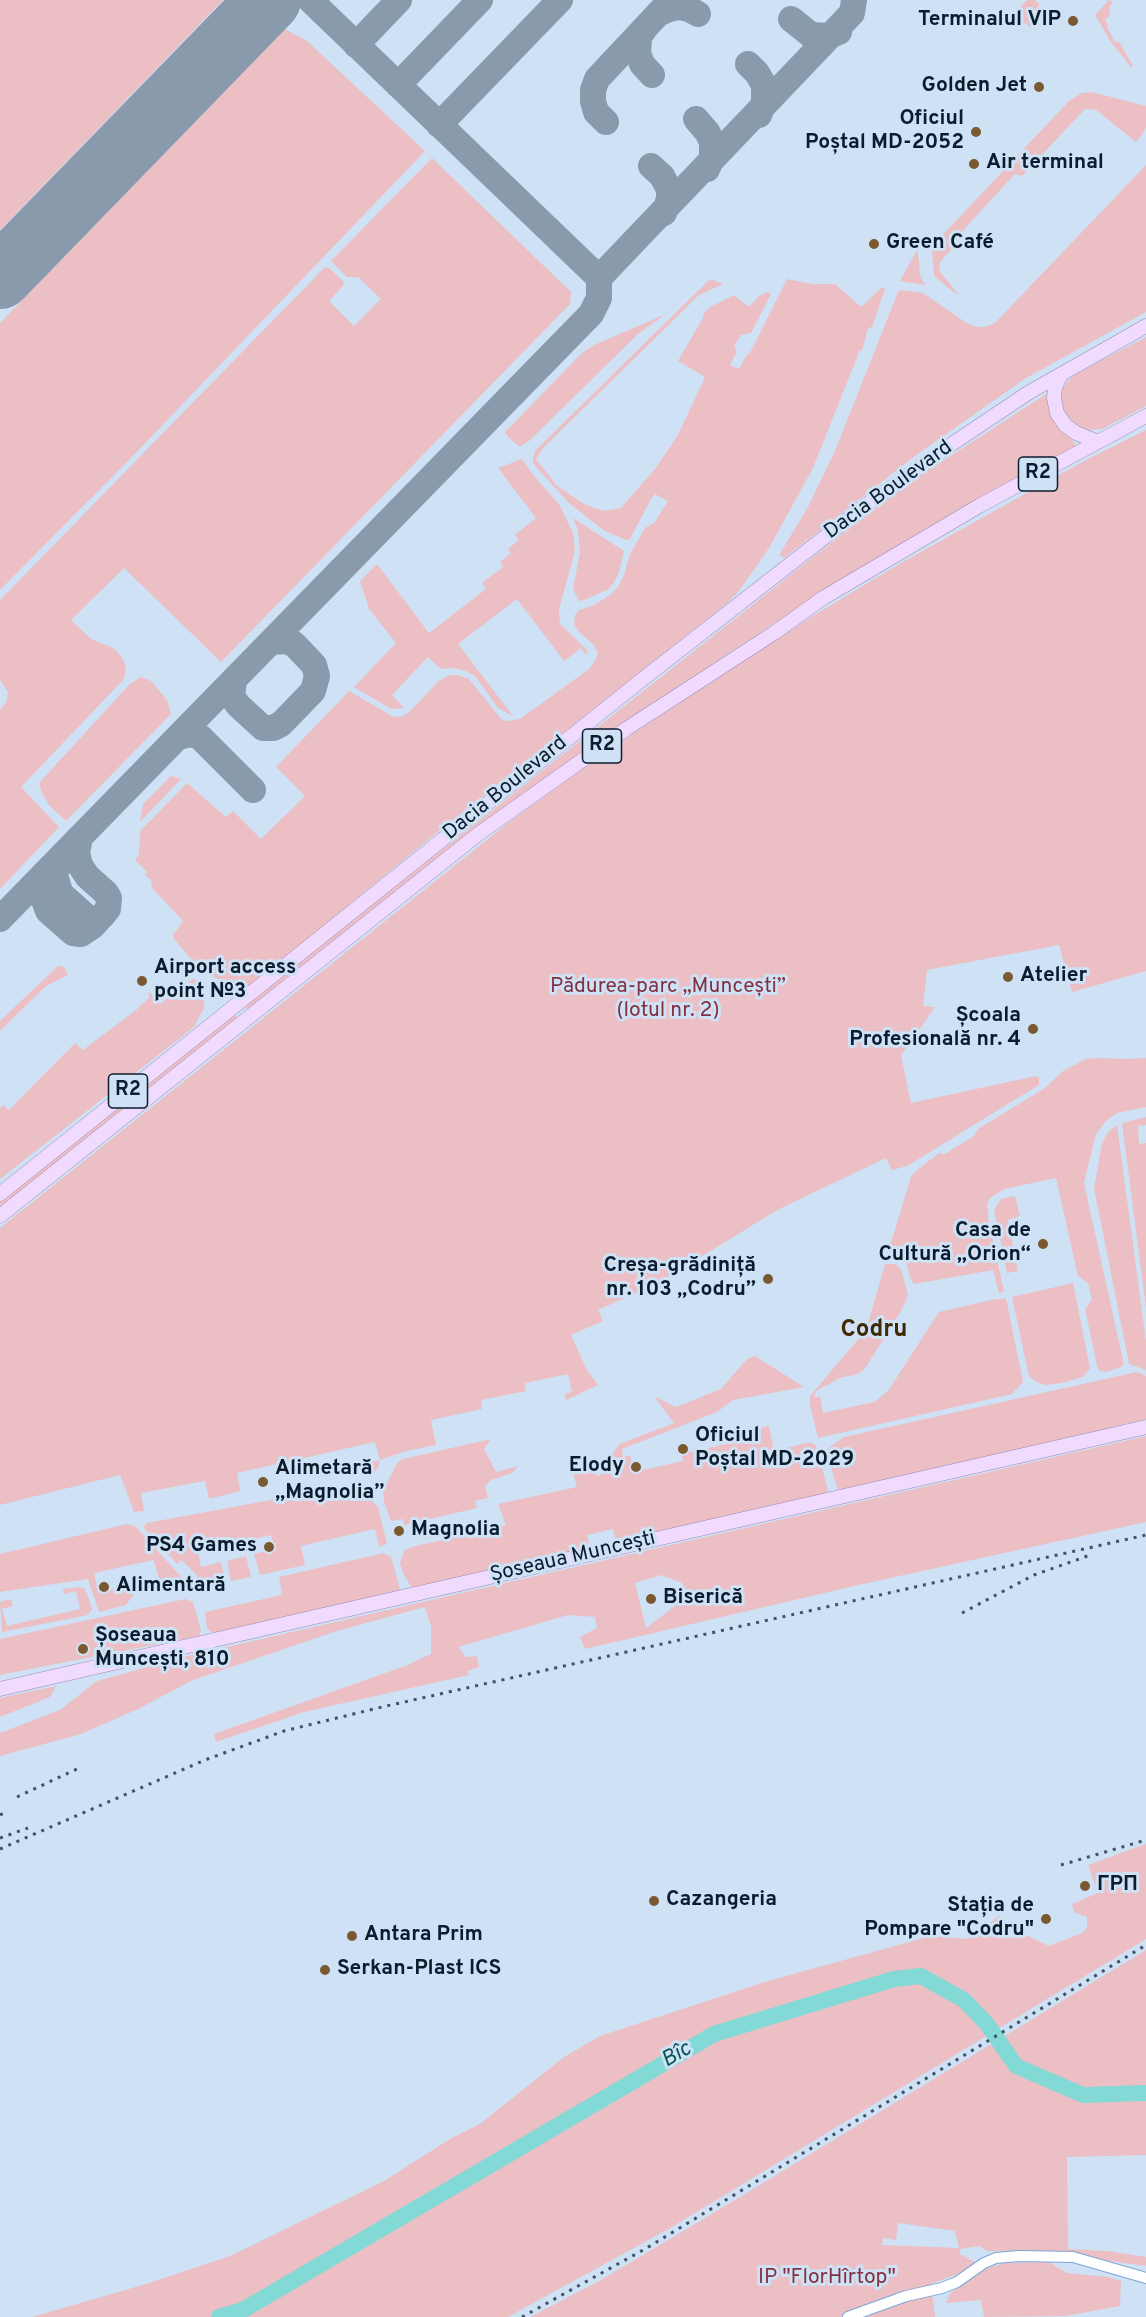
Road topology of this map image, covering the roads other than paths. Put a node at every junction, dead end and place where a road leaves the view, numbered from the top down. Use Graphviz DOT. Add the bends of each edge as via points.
graph roads {
  1 [pos="1146,327"];
  2 [pos="1061,375"];
  3 [pos="1146,416"];
  4 [pos="1098,442"];
  5 [pos="236,1005"];
  6 [pos="247,1018"];
  7 [pos="0,1194"];
  8 [pos="0,1215"];
  9 [pos="1146,1427"];
  10 [pos="0,1689"];
  11 [pos="1146,2278"];
  12 [pos="848,2317"];
  1 -- 2 [label="main road, Dacia Boulevard / R2"];
  2 -- 4 [label="main road" via="1055,388 1057,413 1076,433"];
  2 -- 5 [label="main road, Dacia Boulevard / R2" via="1028,393 862,508"];
  3 -- 4 [label="main road, Dacia Boulevard / R2"];
  4 -- 6 [label="main road, Dacia Boulevard / R2" via="979,506 823,598 626,729 477,835"];
  5 -- 6 [label="main road"];
  5 -- 7 [label="main road, Dacia Boulevard / R2"];
  6 -- 8 [label="main road, Dacia Boulevard / R2"];
  9 -- 10 [label="main road, Șoseaua Muncești"];
  11 -- 12 [label="street" via="1073,2257 996,2258 942,2288"];
}
